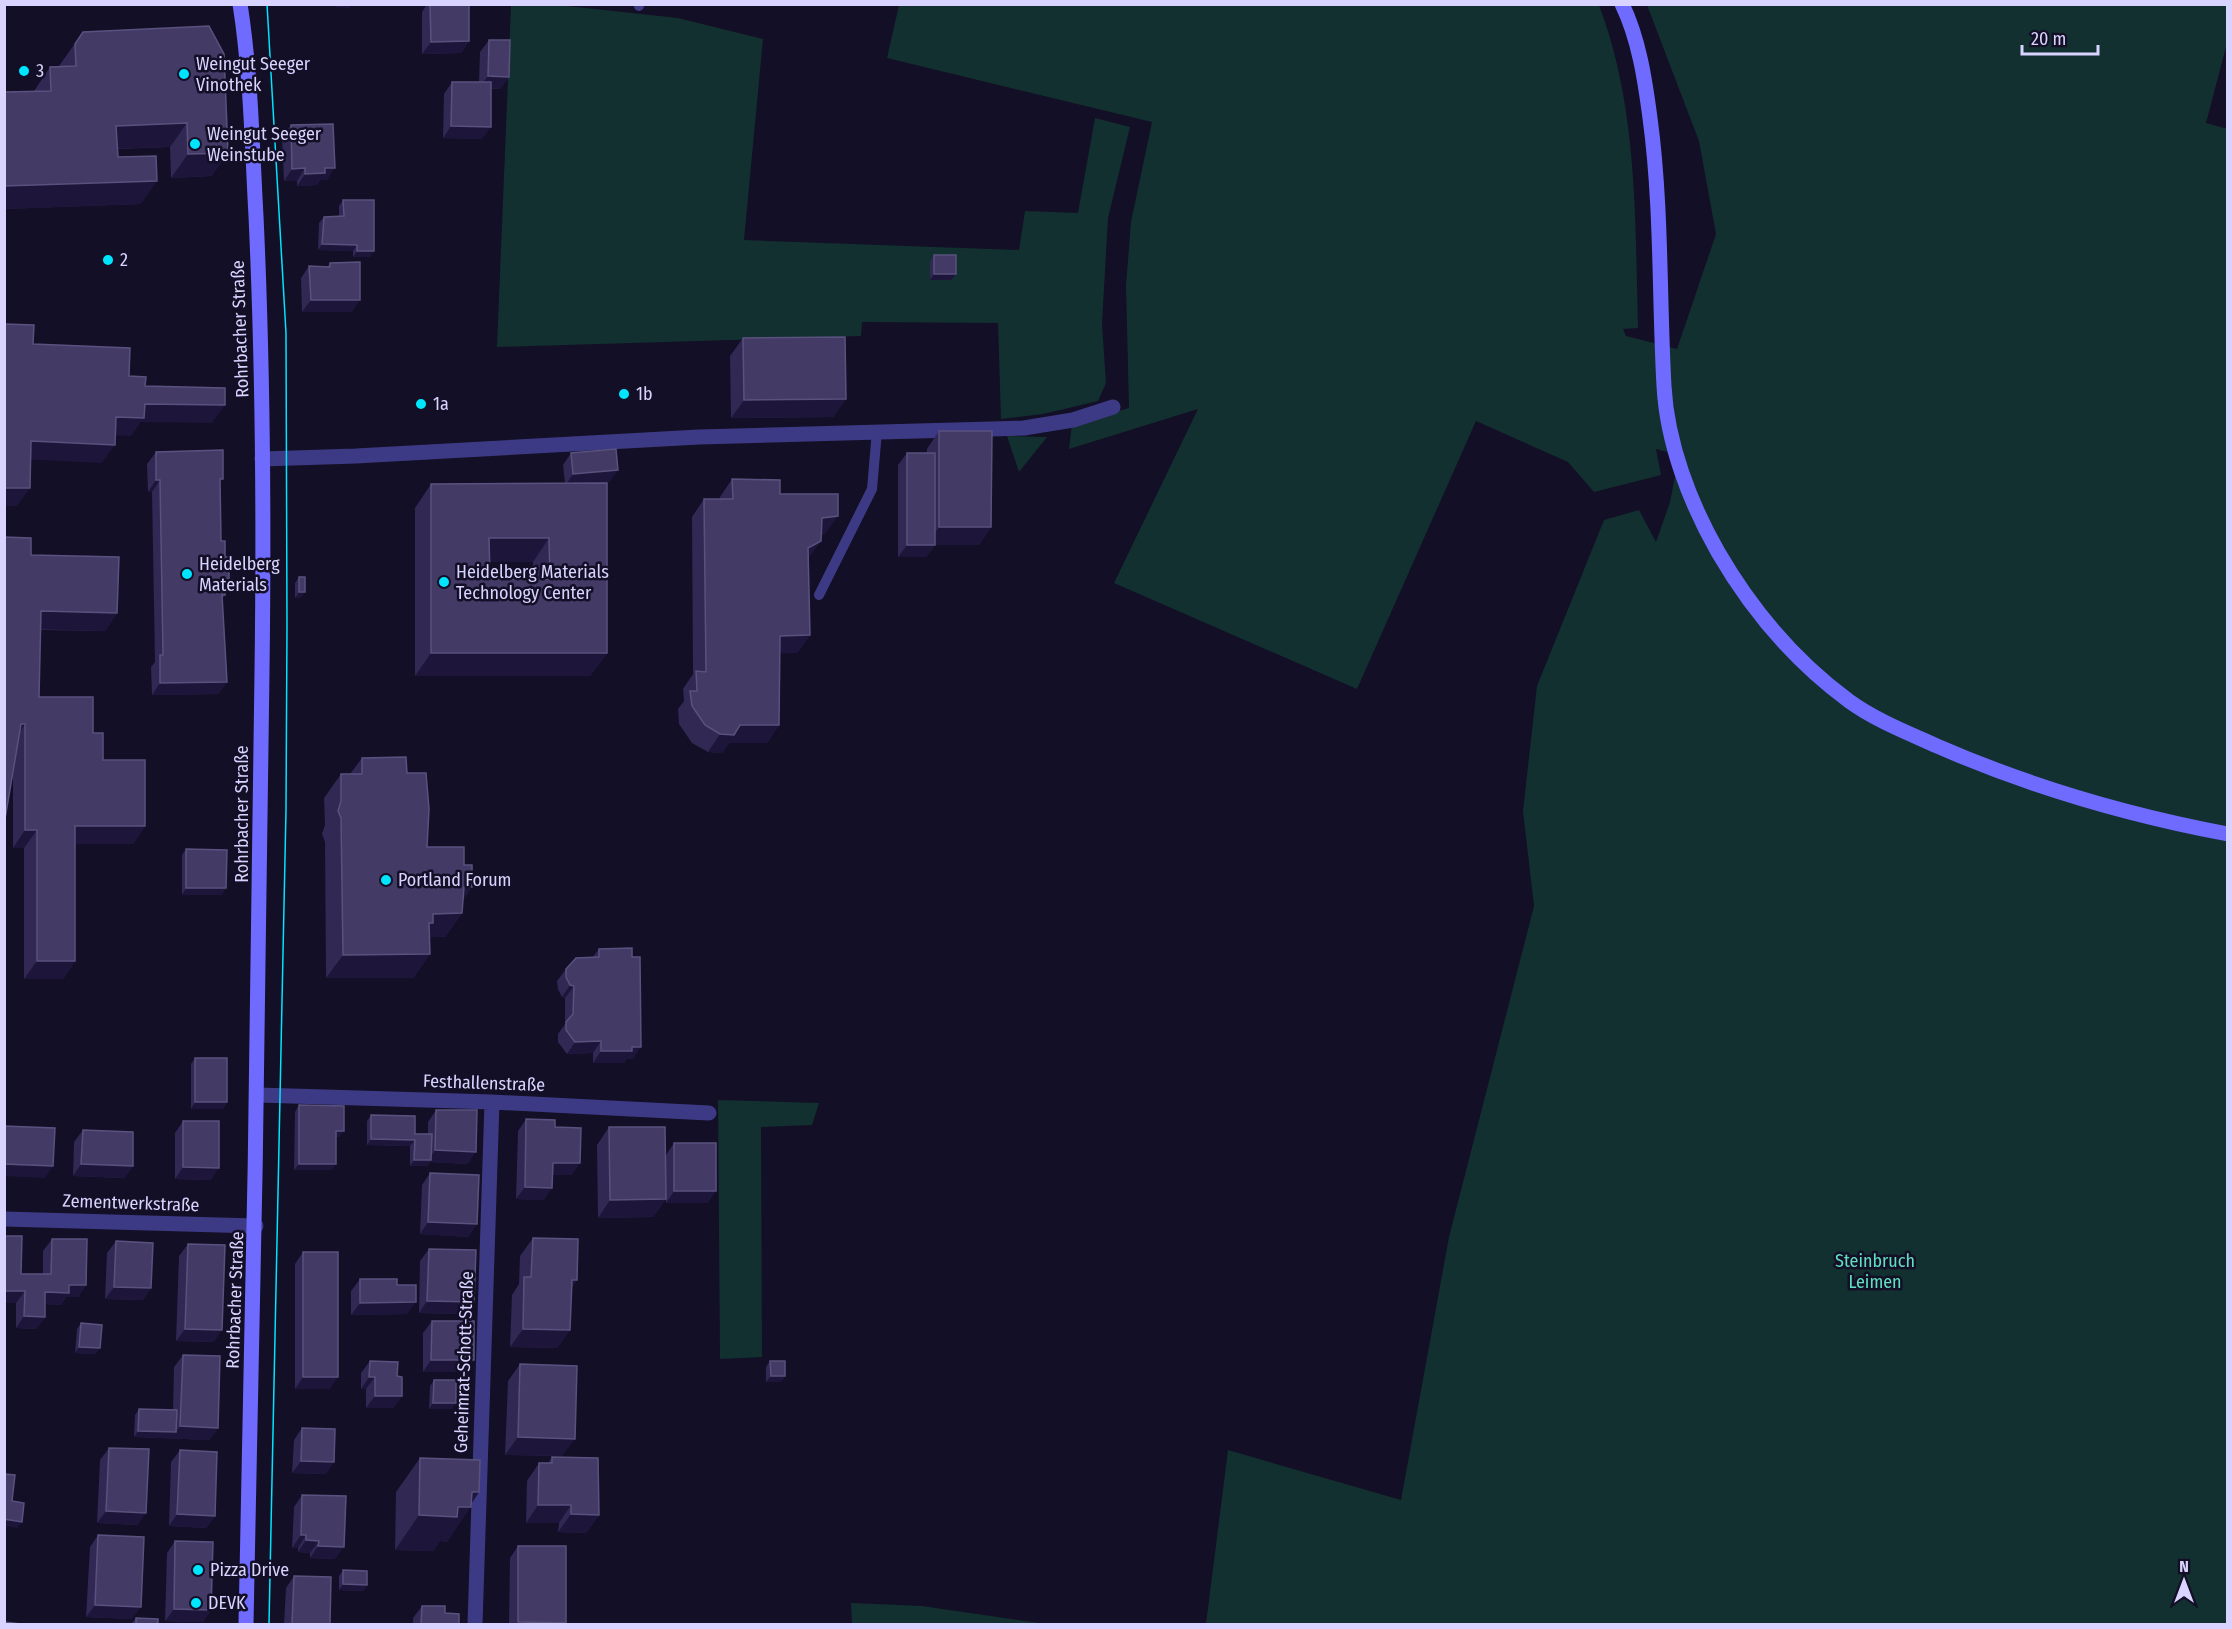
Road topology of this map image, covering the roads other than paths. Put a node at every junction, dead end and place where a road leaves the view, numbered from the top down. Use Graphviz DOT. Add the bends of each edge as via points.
graph roads {
  1 [pos="240,4"];
  2 [pos="1622,4"];
  3 [pos="1113,407"];
  4 [pos="877,431"];
  5 [pos="262,459"];
  6 [pos="819,595"];
  7 [pos="2228,834"];
  8 [pos="258,1095"];
  9 [pos="492,1102"];
  10 [pos="709,1113"];
  11 [pos="4,1220"];
  12 [pos="256,1226"];
  13 [pos="246,1624"];
  14 [pos="475,1624"];
  1 -- 5 [label="main road, Rohrbacher Straße" via="253,159"];
  2 -- 7 [label="main road" via="1642,66 1657,174 1664,389 1672,430 1688,489 1708,535 1754,606 1819,677 1850,702 1882,720 1965,759 2072,797"];
  3 -- 4 [label="street" via="1073,420 1024,428"];
  4 -- 5 [label="street"];
  4 -- 6 [label="lane" via="872,489"];
  5 -- 8 [label="main road, Rohrbacher Straße"];
  8 -- 9 [label="street, Festhallenstraße"];
  8 -- 12 [label="main road, Rohrbacher Straße"];
  9 -- 10 [label="street, Festhallenstraße"];
  9 -- 14 [label="street, Geheimrat-Schott-Straße"];
  11 -- 12 [label="street, Zementwerkstraße"];
  12 -- 13 [label="main road, Rohrbacher Straße"];
}
